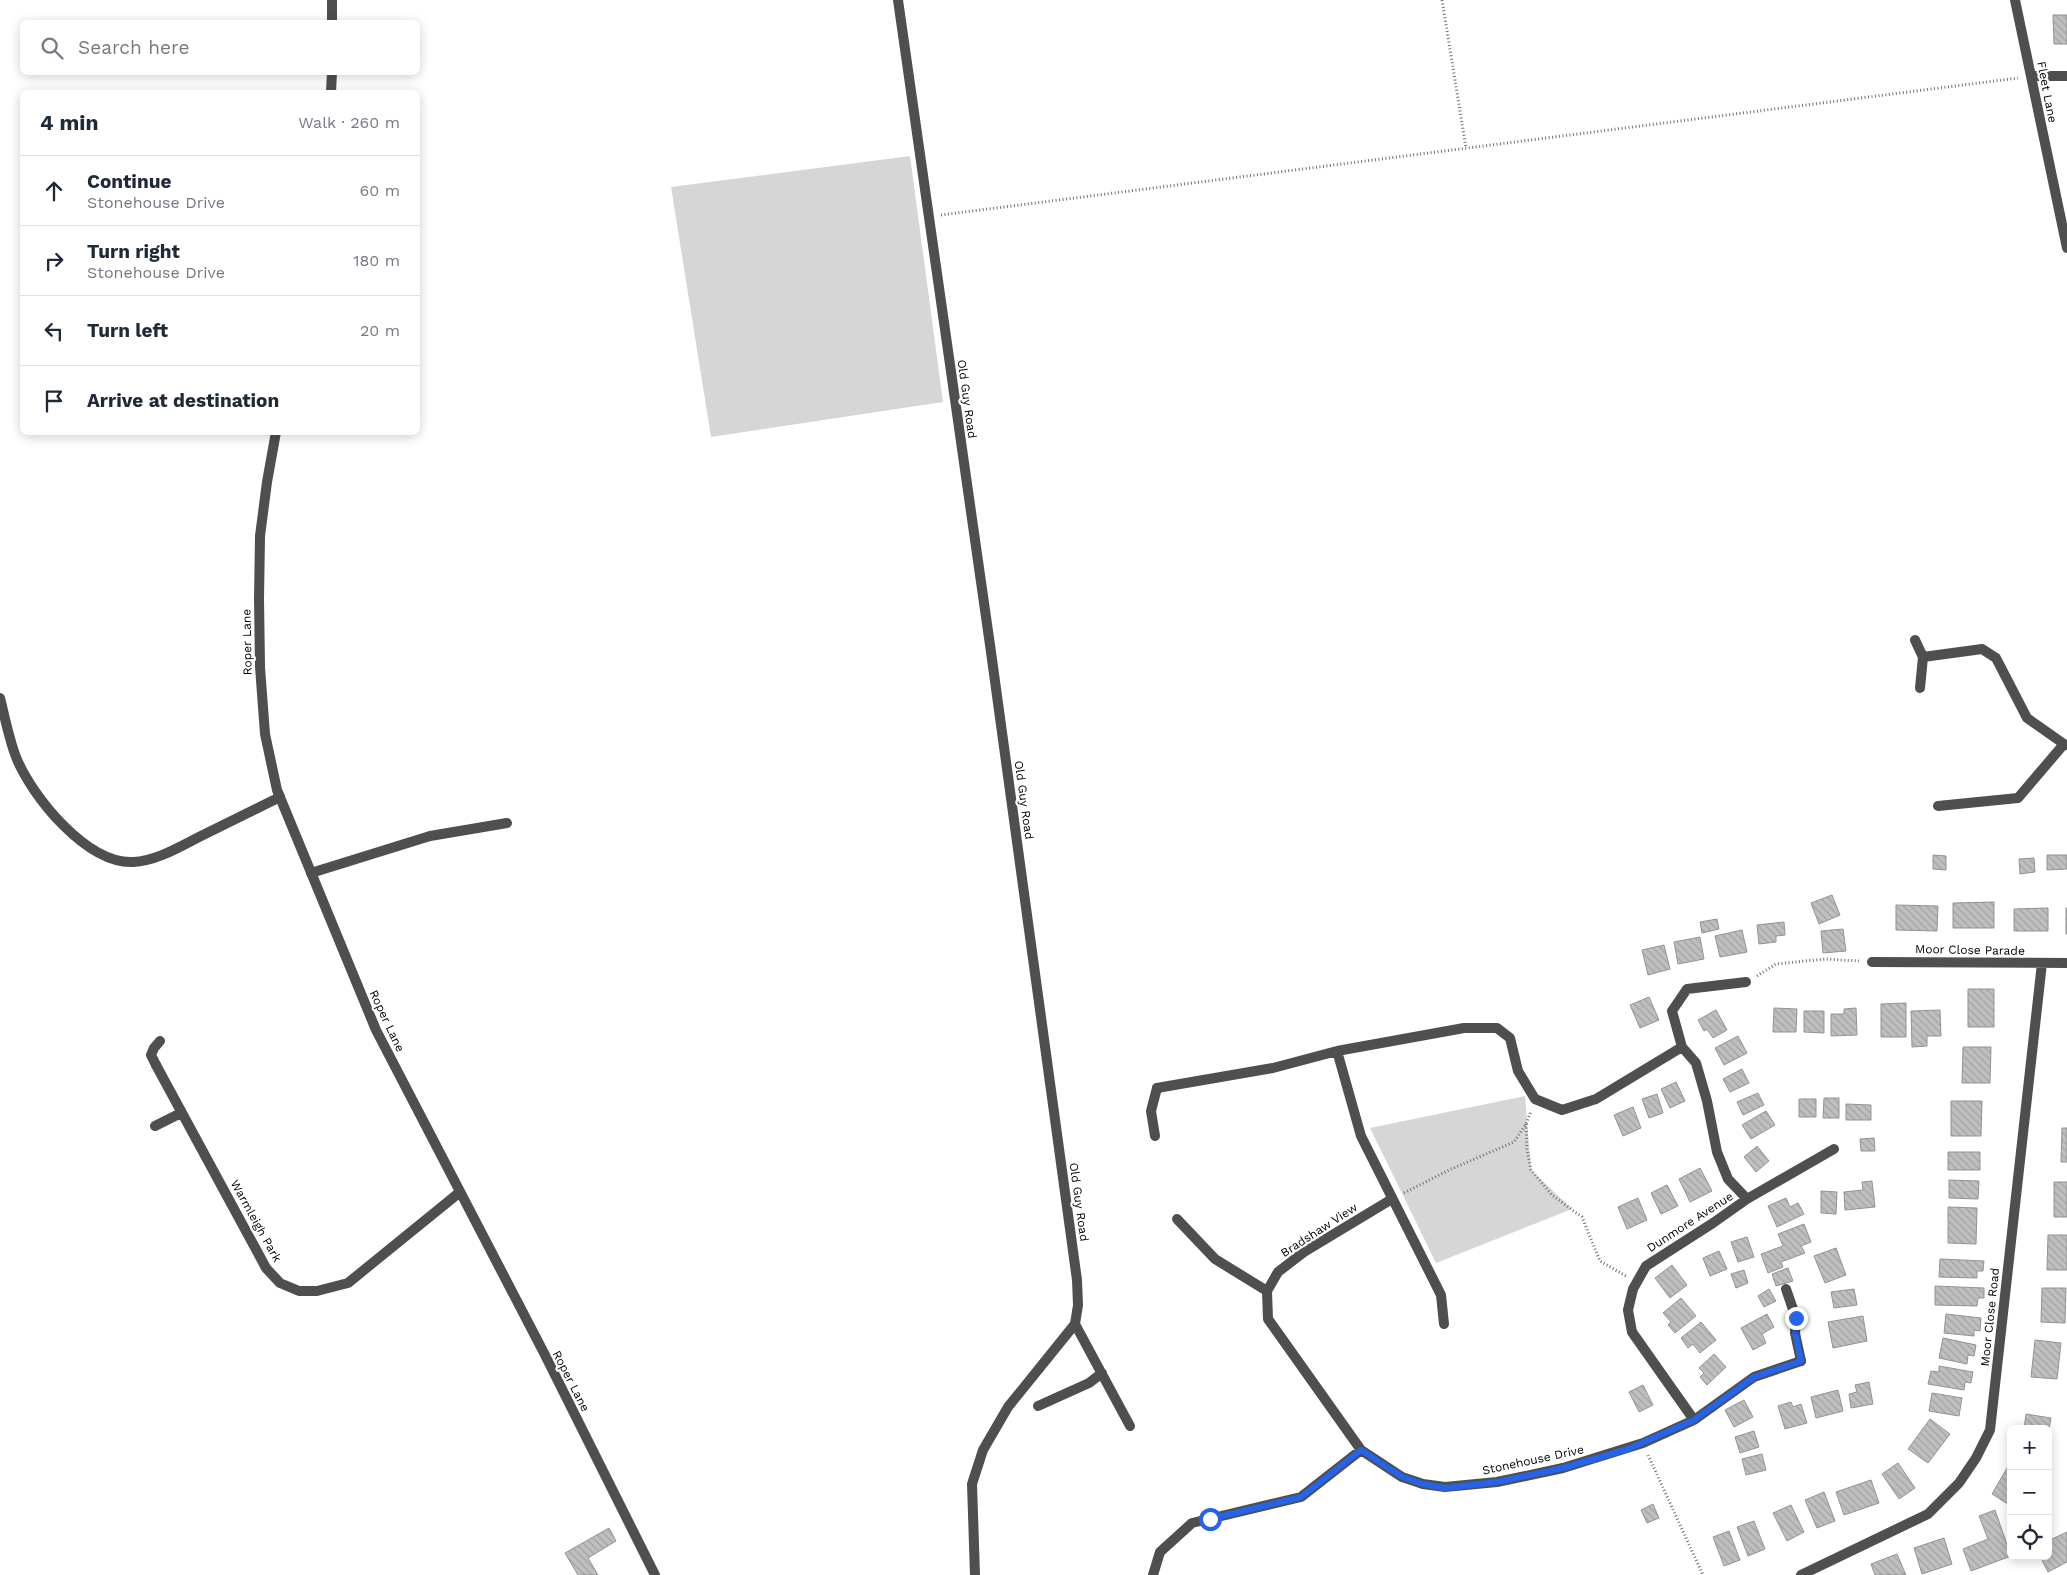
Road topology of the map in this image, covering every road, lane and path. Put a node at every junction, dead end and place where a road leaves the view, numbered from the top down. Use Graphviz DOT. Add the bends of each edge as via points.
graph roads {
  1 [pos="332,0"];
  2 [pos="898,0"];
  3 [pos="1442,0"];
  4 [pos="2015,0"];
  5 [pos="332,20"];
  6 [pos="332,75"];
  7 [pos="2031,76"];
  8 [pos="2067,76"];
  9 [pos="331,90"];
  10 [pos="1466,148"];
  11 [pos="928,216"];
  12 [pos="2067,248"];
  13 [pos="275,435"];
  14 [pos="1916,640"];
  15 [pos="1923,657"];
  16 [pos="1920,688"];
  17 [pos="0,698"];
  18 [pos="2065,744"];
  19 [pos="280,797"];
  20 [pos="1938,806"];
  21 [pos="507,823"];
  22 [pos="310,873"];
  23 [pos="1872,962"];
  24 [pos="2042,963"];
  25 [pos="2067,963"];
  26 [pos="1746,982"];
  27 [pos="160,1041"];
  28 [pos="1682,1047"];
  29 [pos="1337,1051"];
  30 [pos="1535,1099"];
  31 [pos="181,1113"];
  32 [pos="1526,1124"];
  33 [pos="155,1126"];
  34 [pos="1156,1136"];
  35 [pos="1834,1149"];
  36 [pos="460,1192"];
  37 [pos="1392,1199"];
  38 [pos="1747,1199"];
  39 [pos="1177,1219"];
  40 [pos="1638,1280"];
  41 [pos="1786,1289"];
  42 [pos="1267,1291"];
  43 [pos="1075,1324"];
  44 [pos="1444,1324"];
  45 [pos="1102,1373"];
  46 [pos="1038,1406"];
  47 [pos="1694,1420"];
  48 [pos="1130,1426"];
  49 [pos="1643,1443"];
  50 [pos="1361,1450"];
  51 [pos="655,1575"];
  52 [pos="975,1575"];
  53 [pos="1153,1575"];
  54 [pos="1703,1575"];
  55 [pos="1802,1575"];
  1 -- 5 [label="street"];
  2 -- 11 [label="street, Old Guy Road"];
  3 -- 10 [label="path"];
  4 -- 7 [label="street, Fleet Lane"];
  6 -- 9 [label="street"];
  7 -- 8 [label="street"];
  7 -- 10 [label="path"];
  7 -- 12 [label="street, Fleet Lane"];
  10 -- 11 [label="path"];
  11 -- 43 [label="street, Old Guy Road" via="992,652 1076,1270 1078,1305"];
  13 -- 19 [label="street, Roper Lane" via="260,536 260,667 265,734"];
  14 -- 15 [label="street"];
  15 -- 16 [label="street"];
  15 -- 18 [label="street" via="1982,649 1996,658 2026,718"];
  17 -- 19 [label="street" via="16,757 28,782 53,815 87,845 113,859 134,862 161,855"];
  18 -- 20 [label="street" via="2018,798"];
  19 -- 22 [label="street, Roper Lane"];
  21 -- 22 [label="street" via="430,836"];
  22 -- 36 [label="street, Roper Lane" via="376,1030"];
  23 -- 24 [label="street, Moor Close Parade"];
  23 -- 26 [label="path" via="1825,959 1776,964"];
  24 -- 25 [label="street, Moor Close Parade"];
  24 -- 55 [label="street, Moor Close Road" via="1990,1430 1959,1483 1928,1514"];
  26 -- 28 [label="street, Dunmore Avenue" via="1687,989 1672,1011"];
  27 -- 31 [label="street, Warmleigh Park" via="152,1055"];
  28 -- 30 [label="street" via="1596,1099 1562,1110"];
  28 -- 38 [label="street, Dunmore Avenue" via="1696,1063 1717,1152 1728,1179"];
  29 -- 30 [label="street" via="1464,1028 1496,1028 1510,1038 1518,1072"];
  29 -- 34 [label="street" via="1273,1068 1157,1088 1151,1111"];
  29 -- 37 [label="street" via="1361,1136"];
  30 -- 32 [label="path"];
  31 -- 33 [label="street"];
  31 -- 36 [label="street, Warmleigh Park" via="266,1268 280,1283 298,1291 317,1291 348,1283"];
  32 -- 37 [label="path" via="1514,1142 1448,1170"];
  32 -- 40 [label="path" via="1531,1170 1552,1195 1582,1217 1600,1261"];
  35 -- 38 [label="street, Dunmore Avenue"];
  36 -- 51 [label="street, Roper Lane"];
  37 -- 42 [label="street, Bradshaw View" via="1304,1252 1278,1272"];
  37 -- 44 [label="street" via="1442,1295"];
  38 -- 40 [label="street, Dunmore Avenue" via="1646,1266"];
  39 -- 42 [label="street" via="1215,1259"];
  40 -- 47 [label="street, Dunmore Avenue" via="1628,1310 1632,1332"];
  41 -- 47 [label="street, Stonehouse Drive" via="1796,1318 1795,1333 1801,1361 1754,1377"];
  42 -- 50 [label="street" via="1268,1319"];
  43 -- 45 [label="street"];
  43 -- 52 [label="street" via="1008,1407 983,1450 972,1484"];
  45 -- 46 [label="street" via="1089,1384"];
  45 -- 48 [label="street"];
  47 -- 49 [label="street, Stonehouse Drive"];
  49 -- 50 [label="street, Stonehouse Drive" via="1563,1468 1497,1482 1445,1488 1402,1477"];
  49 -- 54 [label="path"];
  50 -- 53 [label="street" via="1301,1497 1192,1523 1160,1552"];
}
